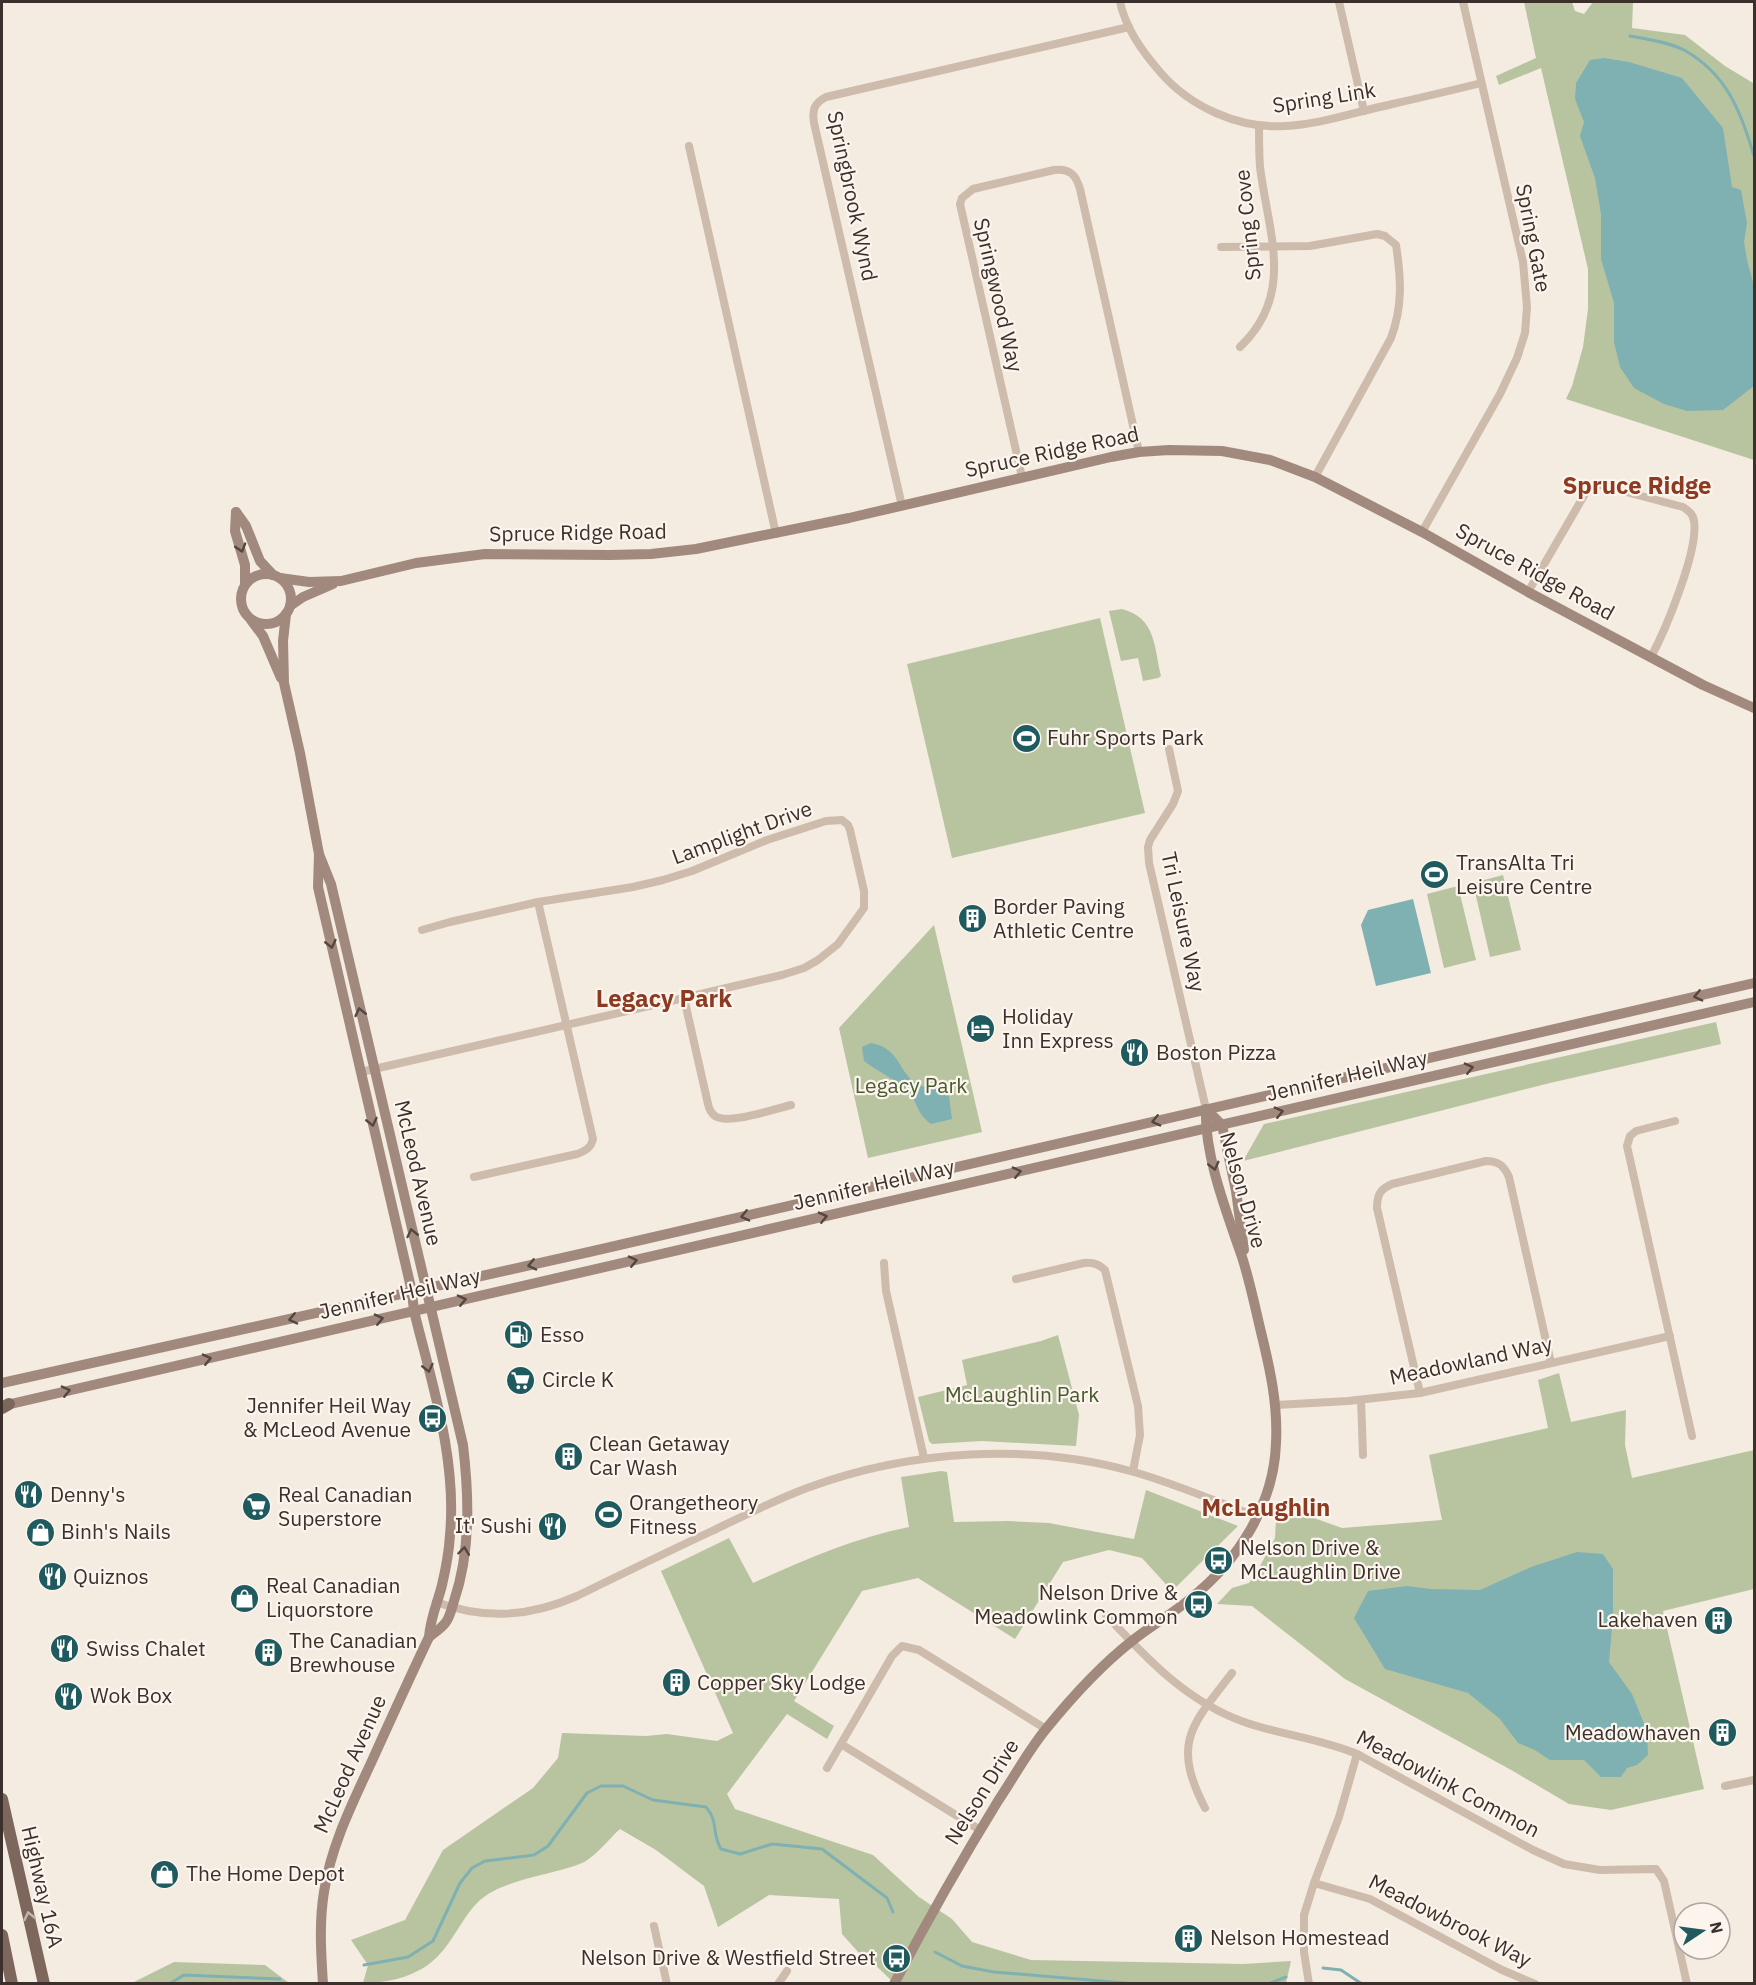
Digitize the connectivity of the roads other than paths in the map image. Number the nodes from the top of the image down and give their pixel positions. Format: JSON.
{"nodes":[{"id":1,"x":1120,"y":2,"type":"edge"},
{"id":2,"x":1339,"y":2,"type":"edge"},
{"id":3,"x":1463,"y":2,"type":"edge"},
{"id":4,"x":1129,"y":27,"type":"junction"},
{"id":5,"x":1481,"y":83,"type":"junction"},
{"id":6,"x":1364,"y":111,"type":"junction"},
{"id":7,"x":1259,"y":125,"type":"junction"},
{"id":8,"x":688,"y":146,"type":"dead end"},
{"id":9,"x":1221,"y":247,"type":"dead end"},
{"id":10,"x":1273,"y":247,"type":"junction"},
{"id":11,"x":1240,"y":347,"type":"dead end"},
{"id":12,"x":1139,"y":452,"type":"junction"},
{"id":13,"x":1022,"y":477,"type":"junction"},
{"id":14,"x":1316,"y":477,"type":"junction"},
{"id":15,"x":902,"y":506,"type":"junction"},
{"id":16,"x":1422,"y":532,"type":"junction"},
{"id":17,"x":776,"y":534,"type":"junction"},
{"id":18,"x":277,"y":576,"type":"junction"},
{"id":19,"x":341,"y":580,"type":"junction"},
{"id":20,"x":245,"y":584,"type":"junction"},
{"id":21,"x":1528,"y":592,"type":"junction"},
{"id":22,"x":288,"y":610,"type":"junction"},
{"id":23,"x":250,"y":620,"type":"junction"},
{"id":24,"x":1651,"y":657,"type":"junction"},
{"id":25,"x":284,"y":683,"type":"junction"},
{"id":26,"x":1755,"y":708,"type":"edge"},
{"id":27,"x":1169,"y":749,"type":"dead end"},
{"id":28,"x":319,"y":854,"type":"junction"},
{"id":29,"x":538,"y":902,"type":"junction"},
{"id":30,"x":422,"y":930,"type":"dead end"},
{"id":31,"x":1755,"y":983,"type":"edge"},
{"id":32,"x":684,"y":998,"type":"junction"},
{"id":33,"x":1755,"y":1002,"type":"edge"},
{"id":34,"x":568,"y":1025,"type":"junction"},
{"id":35,"x":374,"y":1069,"type":"junction"},
{"id":36,"x":361,"y":1072,"type":"junction"},
{"id":37,"x":791,"y":1105,"type":"dead end"},
{"id":38,"x":1206,"y":1109,"type":"junction"},
{"id":39,"x":1675,"y":1121,"type":"dead end"},
{"id":40,"x":1222,"y":1125,"type":"junction"},
{"id":41,"x":1205,"y":1129,"type":"junction"},
{"id":42,"x":474,"y":1177,"type":"dead end"},
{"id":43,"x":884,"y":1263,"type":"dead end"},
{"id":44,"x":1248,"y":1276,"type":"junction"},
{"id":45,"x":1016,"y":1279,"type":"dead end"},
{"id":46,"x":425,"y":1290,"type":"junction"},
{"id":47,"x":412,"y":1292,"type":"junction"},
{"id":48,"x":432,"y":1307,"type":"junction"},
{"id":49,"x":414,"y":1311,"type":"junction"},
{"id":50,"x":1670,"y":1336,"type":"junction"},
{"id":51,"x":1551,"y":1363,"type":"junction"},
{"id":52,"x":2,"y":1383,"type":"edge"},
{"id":53,"x":1420,"y":1394,"type":"junction"},
{"id":54,"x":1361,"y":1400,"type":"junction"},
{"id":55,"x":1276,"y":1405,"type":"junction"},
{"id":56,"x":4,"y":1406,"type":"edge"},
{"id":57,"x":1692,"y":1436,"type":"dead end"},
{"id":58,"x":1363,"y":1455,"type":"dead end"},
{"id":59,"x":924,"y":1458,"type":"junction"},
{"id":60,"x":1133,"y":1472,"type":"junction"},
{"id":61,"x":1258,"y":1517,"type":"junction"},
{"id":62,"x":436,"y":1602,"type":"junction"},
{"id":63,"x":452,"y":1608,"type":"junction"},
{"id":64,"x":1106,"y":1615,"type":"dead end"},
{"id":65,"x":429,"y":1637,"type":"junction"},
{"id":66,"x":1131,"y":1642,"type":"junction"},
{"id":67,"x":1232,"y":1673,"type":"dead end"},
{"id":68,"x":1207,"y":1705,"type":"junction"},
{"id":69,"x":1046,"y":1729,"type":"junction"},
{"id":70,"x":841,"y":1744,"type":"junction"},
{"id":71,"x":1357,"y":1754,"type":"junction"},
{"id":72,"x":827,"y":1768,"type":"dead end"},
{"id":73,"x":1755,"y":1780,"type":"edge"},
{"id":74,"x":1725,"y":1786,"type":"dead end"},
{"id":75,"x":2,"y":1799,"type":"edge"},
{"id":76,"x":1205,"y":1808,"type":"dead end"},
{"id":77,"x":980,"y":1830,"type":"junction"},
{"id":78,"x":1314,"y":1883,"type":"junction"},
{"id":79,"x":654,"y":1926,"type":"dead end"},
{"id":80,"x":2,"y":1935,"type":"edge"},
{"id":81,"x":787,"y":1971,"type":"dead end"},
{"id":82,"x":12,"y":1983,"type":"edge"},
{"id":83,"x":44,"y":1983,"type":"edge"},
{"id":84,"x":323,"y":1983,"type":"edge"},
{"id":85,"x":667,"y":1983,"type":"edge"},
{"id":86,"x":778,"y":1983,"type":"edge"},
{"id":87,"x":894,"y":1983,"type":"edge"},
{"id":88,"x":1309,"y":1983,"type":"edge"},
{"id":89,"x":1535,"y":1983,"type":"edge"},
{"id":90,"x":1685,"y":1983,"type":"edge"}],
"edges":[{"from":1,"to":4,"type":"street","name":"Spring Link"},
{"from":2,"to":6,"type":"street"},
{"from":3,"to":5,"type":"street","name":"Spring Gate"},
{"from":4,"to":7,"type":"street","name":"Spring Link"},
{"from":4,"to":15,"type":"street","name":"Springbrook Wynd"},
{"from":5,"to":6,"type":"street","name":"Spring Link"},
{"from":5,"to":16,"type":"street","name":"Spring Gate"},
{"from":6,"to":7,"type":"street","name":"Spring Link"},
{"from":7,"to":10,"type":"street","name":"Spring Cove"},
{"from":8,"to":17,"type":"street"},
{"from":9,"to":10,"type":"street"},
{"from":10,"to":11,"type":"street","name":"Spring Cove"},
{"from":10,"to":14,"type":"street"},
{"from":12,"to":13,"type":"street","name":"Spruce Ridge Road"},
{"from":12,"to":13,"type":"street","name":"Springwood Way"},
{"from":12,"to":14,"type":"street","name":"Spruce Ridge Road"},
{"from":13,"to":15,"type":"street","name":"Spruce Ridge Road"},
{"from":14,"to":16,"type":"street","name":"Spruce Ridge Road"},
{"from":15,"to":17,"type":"street","name":"Spruce Ridge Road"},
{"from":16,"to":21,"type":"street","name":"Spruce Ridge Road"},
{"from":17,"to":19,"type":"street","name":"Spruce Ridge Road"},
{"from":18,"to":19,"type":"street","name":"Spruce Ridge Road"},
{"from":18,"to":20,"type":"street"},
{"from":18,"to":20,"type":"street","one_way":true},
{"from":18,"to":22,"type":"street"},
{"from":19,"to":22,"type":"street","name":"Spruce Ridge Road"},
{"from":20,"to":23,"type":"street"},
{"from":21,"to":24,"type":"street","name":"Spruce Ridge Road"},
{"from":21,"to":24,"type":"street"},
{"from":22,"to":23,"type":"street"},
{"from":22,"to":25,"type":"street","name":"McLeod Avenue"},
{"from":23,"to":25,"type":"street","name":"McLeod Avenue"},
{"from":24,"to":26,"type":"street","name":"Spruce Ridge Road"},
{"from":25,"to":28,"type":"street","name":"McLeod Avenue"},
{"from":27,"to":38,"type":"street","name":"Tri Leisure Way"},
{"from":35,"to":28,"type":"street","name":"McLeod Avenue","one_way":true},
{"from":28,"to":36,"type":"street","name":"McLeod Avenue","one_way":true},
{"from":29,"to":30,"type":"street","name":"Lamplight Drive"},
{"from":29,"to":32,"type":"street","name":"Lamplight Drive"},
{"from":29,"to":34,"type":"street"},
{"from":31,"to":38,"type":"street","name":"Jennifer Heil Way","one_way":true},
{"from":32,"to":34,"type":"street","name":"Lamplight Drive"},
{"from":32,"to":37,"type":"street"},
{"from":40,"to":33,"type":"street","name":"Jennifer Heil Way","one_way":true},
{"from":34,"to":35,"type":"street","name":"Lamplight Drive"},
{"from":34,"to":42,"type":"street"},
{"from":35,"to":36,"type":"street","name":"Lamplight Drive"},
{"from":46,"to":35,"type":"street","name":"McLeod Avenue","one_way":true},
{"from":36,"to":47,"type":"street","name":"McLeod Avenue","one_way":true},
{"from":38,"to":40,"type":"street","name":"Nelson Drive"},
{"from":38,"to":41,"type":"street","name":"Nelson Drive"},
{"from":38,"to":46,"type":"street","name":"Jennifer Heil Way","one_way":true},
{"from":39,"to":50,"type":"street"},
{"from":40,"to":41,"type":"street","name":"Jennifer Heil Way"},
{"from":40,"to":44,"type":"street","name":"Nelson Drive"},
{"from":41,"to":44,"type":"street","name":"Nelson Drive","one_way":true},
{"from":48,"to":41,"type":"street","name":"Jennifer Heil Way","one_way":true},
{"from":43,"to":59,"type":"street"},
{"from":44,"to":55,"type":"street","name":"Nelson Drive"},
{"from":45,"to":60,"type":"street"},
{"from":46,"to":47,"type":"street","name":"Jennifer Heil Way"},
{"from":46,"to":48,"type":"street","name":"McLeod Avenue"},
{"from":47,"to":49,"type":"street","name":"McLeod Avenue"},
{"from":47,"to":52,"type":"street","name":"Jennifer Heil Way","one_way":true},
{"from":48,"to":49,"type":"street","name":"Jennifer Heil Way"},
{"from":63,"to":48,"type":"street","name":"McLeod Avenue","one_way":true},
{"from":56,"to":49,"type":"street","name":"Jennifer Heil Way","one_way":true},
{"from":49,"to":62,"type":"street","name":"McLeod Avenue","one_way":true},
{"from":50,"to":51,"type":"street","name":"Meadowland Way"},
{"from":50,"to":57,"type":"street"},
{"from":51,"to":53,"type":"street","name":"Meadowland Way"},
{"from":51,"to":53,"type":"street"},
{"from":53,"to":54,"type":"street","name":"Meadowland Way"},
{"from":54,"to":55,"type":"street","name":"Meadowland Way"},
{"from":54,"to":58,"type":"street"},
{"from":55,"to":61,"type":"street","name":"Nelson Drive"},
{"from":59,"to":60,"type":"street"},
{"from":59,"to":63,"type":"street"},
{"from":60,"to":61,"type":"street"},
{"from":61,"to":66,"type":"street","name":"Nelson Drive"},
{"from":62,"to":63,"type":"street"},
{"from":62,"to":65,"type":"street","name":"McLeod Avenue"},
{"from":63,"to":65,"type":"street","name":"McLeod Avenue"},
{"from":64,"to":66,"type":"street"},
{"from":65,"to":84,"type":"street","name":"McLeod Avenue"},
{"from":66,"to":68,"type":"street","name":"Meadowlink Common"},
{"from":66,"to":69,"type":"street","name":"Nelson Drive"},
{"from":67,"to":68,"type":"street"},
{"from":68,"to":71,"type":"street","name":"Meadowlink Common"},
{"from":68,"to":76,"type":"street"},
{"from":69,"to":70,"type":"street"},
{"from":69,"to":77,"type":"street","name":"Nelson Drive"},
{"from":70,"to":72,"type":"street"},
{"from":70,"to":77,"type":"street"},
{"from":71,"to":78,"type":"street"},
{"from":71,"to":90,"type":"street","name":"Meadowlink Common"},
{"from":73,"to":74,"type":"street"},
{"from":83,"to":75,"type":"main road","name":"Highway 16A","one_way":true},
{"from":77,"to":87,"type":"street","name":"Nelson Drive"},
{"from":78,"to":88,"type":"street"},
{"from":78,"to":89,"type":"street","name":"Meadowbrook Way"},
{"from":79,"to":85,"type":"street"},
{"from":80,"to":82,"type":"main road"},
{"from":81,"to":86,"type":"street"}]}
